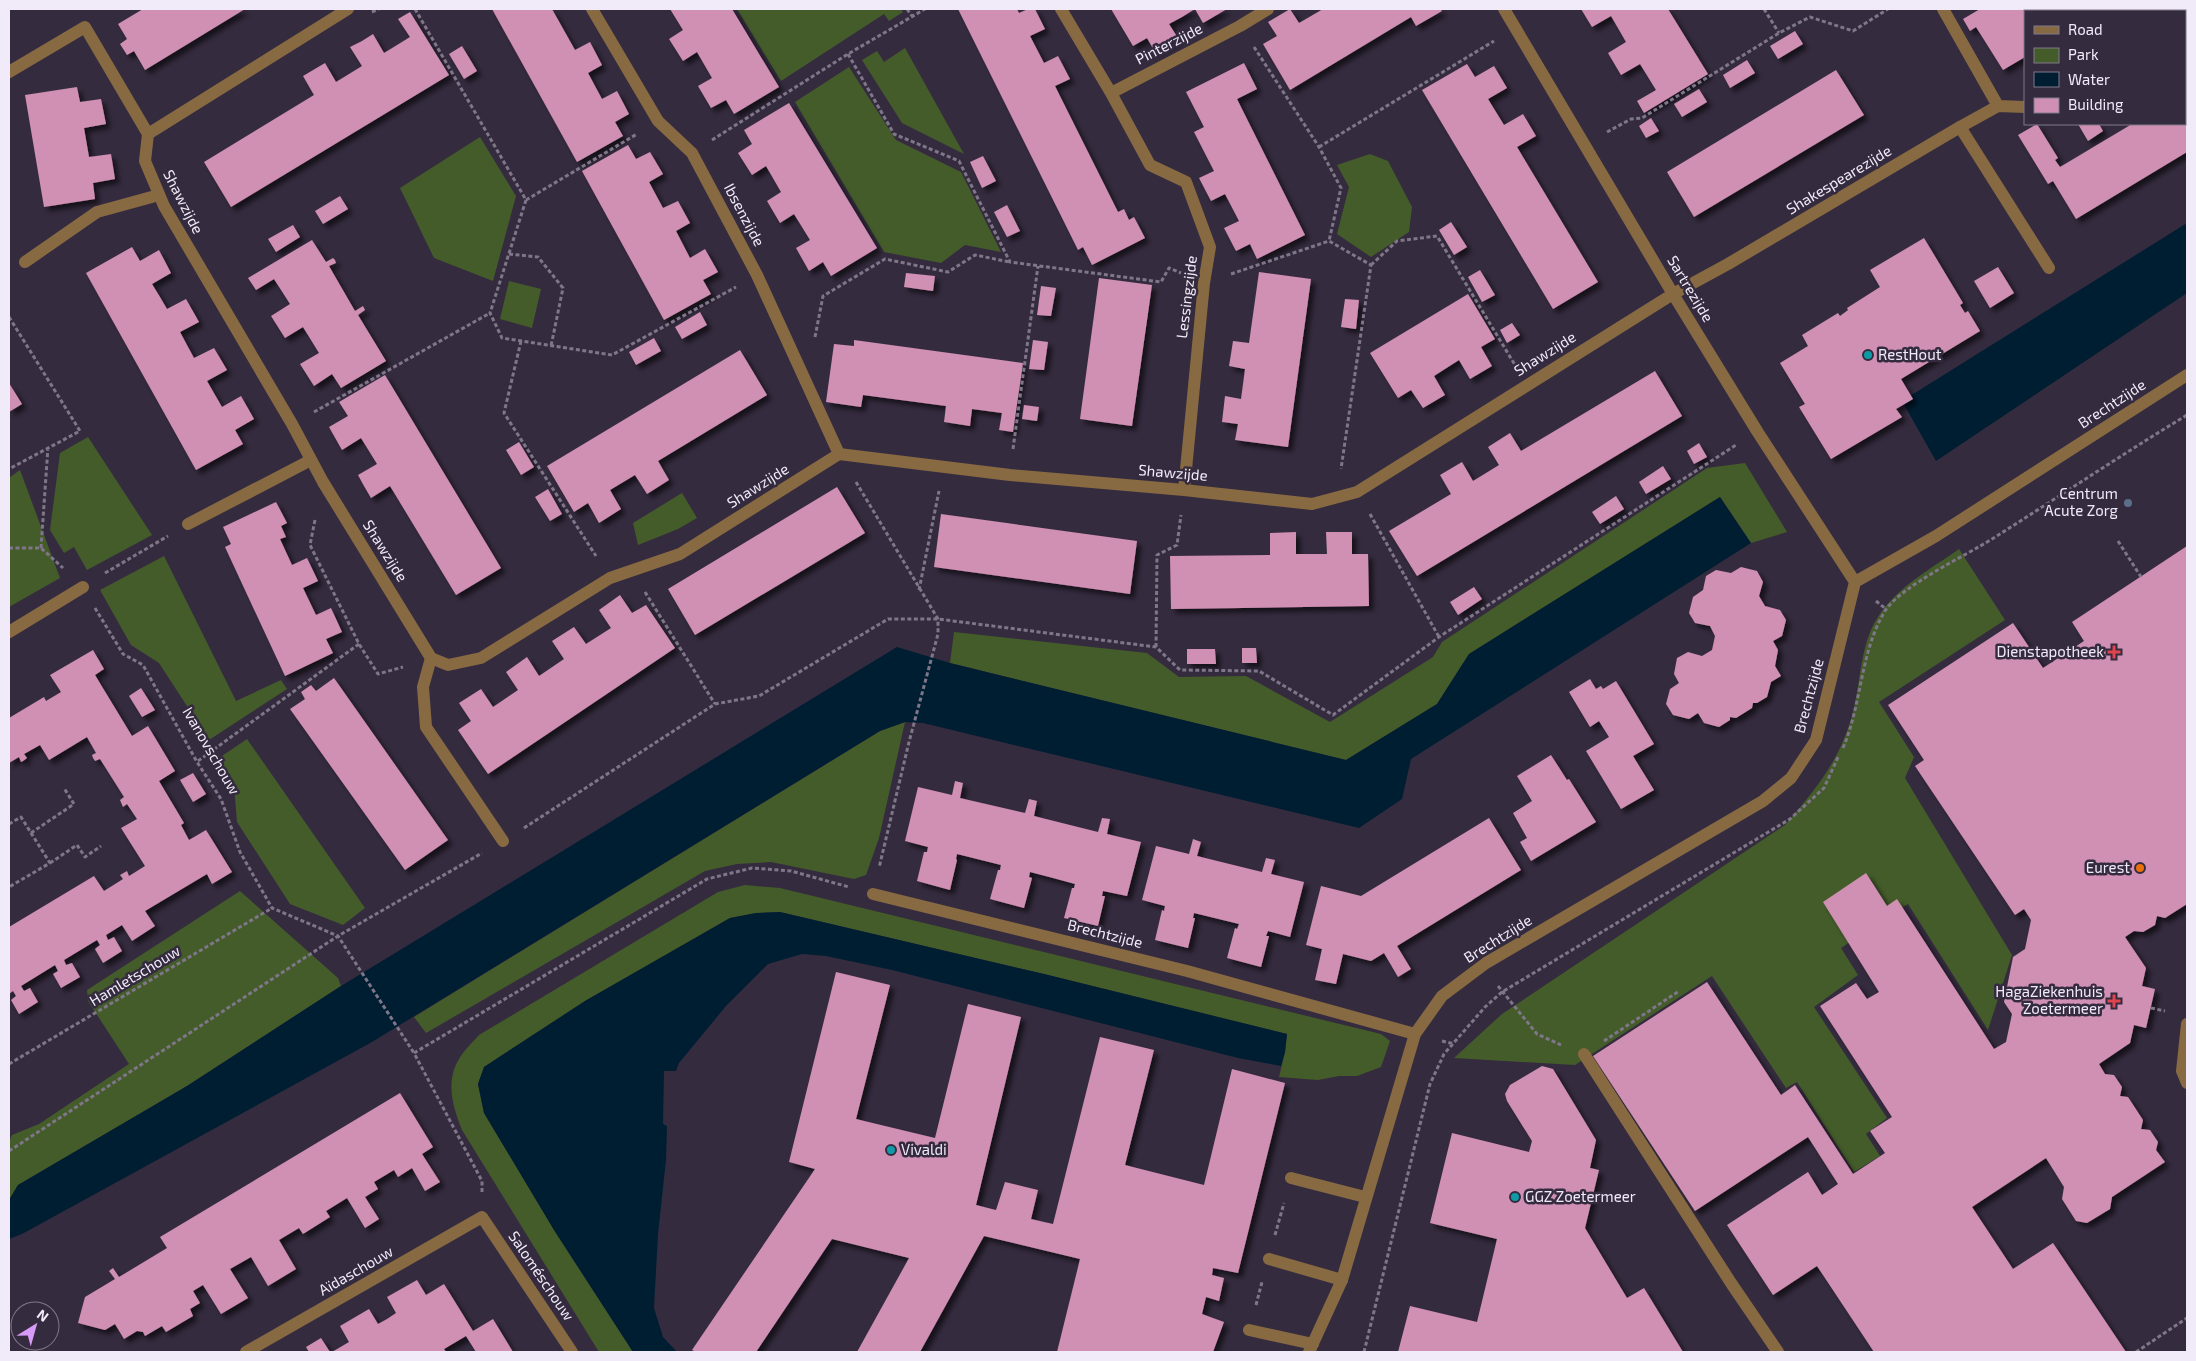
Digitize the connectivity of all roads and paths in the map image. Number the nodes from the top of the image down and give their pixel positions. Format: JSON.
{"nodes":[{"id":1,"x":348,"y":9,"type":"edge"},
{"id":2,"x":415,"y":9,"type":"edge"},
{"id":3,"x":592,"y":9,"type":"edge"},
{"id":4,"x":907,"y":9,"type":"edge"},
{"id":5,"x":925,"y":9,"type":"edge"},
{"id":6,"x":1061,"y":9,"type":"edge"},
{"id":7,"x":1268,"y":9,"type":"edge"},
{"id":8,"x":1504,"y":9,"type":"edge"},
{"id":9,"x":1764,"y":9,"type":"edge"},
{"id":10,"x":1888,"y":9,"type":"edge"},
{"id":11,"x":1943,"y":9,"type":"edge"},
{"id":12,"x":912,"y":16,"type":"junction"},
{"id":13,"x":1240,"y":26,"type":"junction"},
{"id":14,"x":1515,"y":28,"type":"junction"},
{"id":15,"x":1779,"y":33,"type":"junction"},
{"id":16,"x":848,"y":54,"type":"junction"},
{"id":17,"x":9,"y":72,"type":"edge"},
{"id":18,"x":1111,"y":93,"type":"junction"},
{"id":19,"x":1998,"y":106,"type":"junction"},
{"id":20,"x":2024,"y":107,"type":"edge"},
{"id":21,"x":658,"y":121,"type":"junction"},
{"id":22,"x":1960,"y":127,"type":"junction"},
{"id":23,"x":148,"y":134,"type":"junction"},
{"id":24,"x":1586,"y":145,"type":"junction"},
{"id":25,"x":1319,"y":147,"type":"junction"},
{"id":26,"x":692,"y":153,"type":"junction"},
{"id":27,"x":159,"y":195,"type":"junction"},
{"id":28,"x":526,"y":200,"type":"junction"},
{"id":29,"x":1329,"y":241,"type":"junction"},
{"id":30,"x":509,"y":254,"type":"junction"},
{"id":31,"x":25,"y":262,"type":"dead end"},
{"id":32,"x":1010,"y":262,"type":"junction"},
{"id":33,"x":1371,"y":265,"type":"junction"},
{"id":34,"x":1038,"y":266,"type":"junction"},
{"id":35,"x":2049,"y":268,"type":"dead end"},
{"id":36,"x":757,"y":275,"type":"junction"},
{"id":37,"x":1204,"y":283,"type":"junction"},
{"id":38,"x":1673,"y":294,"type":"junction"},
{"id":39,"x":490,"y":313,"type":"junction"},
{"id":40,"x":9,"y":317,"type":"edge"},
{"id":41,"x":521,"y":341,"type":"junction"},
{"id":42,"x":551,"y":346,"type":"junction"},
{"id":43,"x":2187,"y":375,"type":"edge"},
{"id":44,"x":806,"y":382,"type":"junction"},
{"id":45,"x":1527,"y":384,"type":"junction"},
{"id":46,"x":292,"y":424,"type":"junction"},
{"id":47,"x":1757,"y":430,"type":"junction"},
{"id":48,"x":48,"y":448,"type":"junction"},
{"id":49,"x":839,"y":454,"type":"junction"},
{"id":50,"x":311,"y":460,"type":"junction"},
{"id":51,"x":944,"y":466,"type":"junction"},
{"id":52,"x":9,"y":470,"type":"edge"},
{"id":53,"x":1010,"y":475,"type":"junction"},
{"id":54,"x":324,"y":482,"type":"junction"},
{"id":55,"x":1184,"y":490,"type":"junction"},
{"id":56,"x":1357,"y":492,"type":"junction"},
{"id":57,"x":1336,"y":497,"type":"junction"},
{"id":58,"x":188,"y":524,"type":"joint"},
{"id":59,"x":2118,"y":541,"type":"dead end"},
{"id":60,"x":9,"y":548,"type":"edge"},
{"id":61,"x":41,"y":548,"type":"junction"},
{"id":62,"x":632,"y":570,"type":"junction"},
{"id":63,"x":2140,"y":577,"type":"dead end"},
{"id":64,"x":610,"y":578,"type":"junction"},
{"id":65,"x":1855,"y":582,"type":"junction"},
{"id":66,"x":82,"y":586,"type":"junction"},
{"id":67,"x":919,"y":590,"type":"junction"},
{"id":68,"x":938,"y":619,"type":"junction"},
{"id":69,"x":9,"y":632,"type":"edge"},
{"id":70,"x":1440,"y":637,"type":"junction"},
{"id":71,"x":359,"y":644,"type":"junction"},
{"id":72,"x":1156,"y":647,"type":"junction"},
{"id":73,"x":431,"y":658,"type":"junction"},
{"id":74,"x":715,"y":704,"type":"junction"},
{"id":75,"x":197,"y":762,"type":"junction"},
{"id":76,"x":64,"y":788,"type":"dead end"},
{"id":77,"x":9,"y":824,"type":"edge"},
{"id":78,"x":31,"y":833,"type":"junction"},
{"id":79,"x":503,"y":841,"type":"junction"},
{"id":80,"x":101,"y":846,"type":"dead end"},
{"id":81,"x":50,"y":863,"type":"junction"},
{"id":82,"x":9,"y":887,"type":"edge"},
{"id":83,"x":873,"y":894,"type":"junction"},
{"id":84,"x":272,"y":908,"type":"junction"},
{"id":85,"x":338,"y":936,"type":"junction"},
{"id":86,"x":1486,"y":963,"type":"junction"},
{"id":87,"x":1679,"y":991,"type":"dead end"},
{"id":88,"x":2187,"y":1024,"type":"edge"},
{"id":89,"x":1415,"y":1034,"type":"junction"},
{"id":90,"x":414,"y":1053,"type":"junction"},
{"id":91,"x":1584,"y":1054,"type":"junction"},
{"id":92,"x":9,"y":1064,"type":"edge"},
{"id":93,"x":2187,"y":1083,"type":"edge"},
{"id":94,"x":9,"y":1151,"type":"edge"},
{"id":95,"x":1291,"y":1178,"type":"dead end"},
{"id":96,"x":1365,"y":1197,"type":"junction"},
{"id":97,"x":482,"y":1217,"type":"junction"},
{"id":98,"x":1269,"y":1260,"type":"dead end"},
{"id":99,"x":1342,"y":1280,"type":"junction"},
{"id":100,"x":2187,"y":1318,"type":"edge"},
{"id":101,"x":1250,"y":1330,"type":"dead end"},
{"id":102,"x":1311,"y":1348,"type":"edge"},
{"id":103,"x":246,"y":1352,"type":"edge"},
{"id":104,"x":572,"y":1352,"type":"edge"},
{"id":105,"x":1778,"y":1352,"type":"edge"},
{"id":106,"x":2136,"y":1352,"type":"edge"}],
"edges":[{"from":1,"to":23,"type":"street"},
{"from":2,"to":28,"type":"path"},
{"from":3,"to":21,"type":"street","name":"Ibsenzijde"},
{"from":4,"to":12,"type":"path"},
{"from":5,"to":12,"type":"path"},
{"from":6,"to":18,"type":"street","name":"Lessingzijde"},
{"from":7,"to":13,"type":"street","name":"Pinterzijde"},
{"from":8,"to":14,"type":"street","name":"Sartrezijde"},
{"from":9,"to":15,"type":"path"},
{"from":10,"to":15,"type":"path"},
{"from":11,"to":19,"type":"street"},
{"from":12,"to":16,"type":"path"},
{"from":13,"to":18,"type":"street","name":"Pinterzijde"},
{"from":13,"to":25,"type":"path"},
{"from":14,"to":24,"type":"street","name":"Sartrezijde"},
{"from":14,"to":25,"type":"path"},
{"from":15,"to":24,"type":"path"},
{"from":16,"to":26,"type":"path"},
{"from":16,"to":32,"type":"path"},
{"from":17,"to":23,"type":"street"},
{"from":18,"to":37,"type":"street","name":"Lessingzijde"},
{"from":19,"to":20,"type":"street"},
{"from":19,"to":22,"type":"street","name":"Shakespearezijde"},
{"from":21,"to":26,"type":"street","name":"Ibsenzijde"},
{"from":21,"to":28,"type":"path"},
{"from":22,"to":35,"type":"street"},
{"from":22,"to":38,"type":"street","name":"Shakespearezijde"},
{"from":23,"to":27,"type":"street","name":"Shawzijde"},
{"from":24,"to":38,"type":"street","name":"Sartrezijde"},
{"from":25,"to":29,"type":"path"},
{"from":26,"to":36,"type":"street","name":"Ibsenzijde"},
{"from":27,"to":31,"type":"street"},
{"from":27,"to":46,"type":"street","name":"Shawzijde"},
{"from":28,"to":30,"type":"path"},
{"from":29,"to":33,"type":"path"},
{"from":29,"to":37,"type":"path"},
{"from":30,"to":39,"type":"path"},
{"from":30,"to":42,"type":"path"},
{"from":32,"to":34,"type":"path"},
{"from":32,"to":44,"type":"path"},
{"from":33,"to":45,"type":"path"},
{"from":33,"to":57,"type":"path"},
{"from":34,"to":37,"type":"path"},
{"from":34,"to":53,"type":"path"},
{"from":36,"to":42,"type":"path"},
{"from":36,"to":44,"type":"street","name":"Ibsenzijde"},
{"from":37,"to":55,"type":"street","name":"Lessingzijde"},
{"from":38,"to":45,"type":"street","name":"Shawzijde"},
{"from":38,"to":47,"type":"street","name":"Sartrezijde"},
{"from":39,"to":41,"type":"path"},
{"from":39,"to":46,"type":"path"},
{"from":40,"to":48,"type":"path"},
{"from":41,"to":42,"type":"path"},
{"from":41,"to":64,"type":"path"},
{"from":43,"to":65,"type":"street","name":"Brechtzijde"},
{"from":44,"to":49,"type":"street","name":"Ibsenzijde"},
{"from":45,"to":56,"type":"street","name":"Shawzijde"},
{"from":46,"to":50,"type":"street","name":"Shawzijde"},
{"from":47,"to":65,"type":"street","name":"Sartrezijde"},
{"from":47,"to":70,"type":"path"},
{"from":48,"to":52,"type":"path"},
{"from":48,"to":61,"type":"path"},
{"from":49,"to":51,"type":"street","name":"Shawzijde"},
{"from":49,"to":62,"type":"street","name":"Shawzijde"},
{"from":49,"to":67,"type":"path"},
{"from":50,"to":54,"type":"street","name":"Shawzijde"},
{"from":50,"to":58,"type":"street"},
{"from":51,"to":53,"type":"street","name":"Shawzijde"},
{"from":51,"to":67,"type":"path"},
{"from":53,"to":55,"type":"street","name":"Shawzijde"},
{"from":54,"to":71,"type":"path"},
{"from":54,"to":73,"type":"street","name":"Shawzijde"},
{"from":55,"to":57,"type":"street","name":"Shawzijde"},
{"from":55,"to":72,"type":"path"},
{"from":56,"to":57,"type":"street","name":"Shawzijde"},
{"from":56,"to":70,"type":"path"},
{"from":58,"to":66,"type":"path"},
{"from":59,"to":63,"type":"path"},
{"from":60,"to":61,"type":"path"},
{"from":61,"to":66,"type":"path","name":"Ivanovschouw"},
{"from":62,"to":64,"type":"street","name":"Shawzijde"},
{"from":62,"to":74,"type":"path"},
{"from":64,"to":73,"type":"street","name":"Shawzijde"},
{"from":65,"to":86,"type":"street","name":"Brechtzijde"},
{"from":66,"to":69,"type":"street"},
{"from":66,"to":75,"type":"path","name":"Ivanovschouw"},
{"from":67,"to":68,"type":"path"},
{"from":68,"to":72,"type":"path"},
{"from":68,"to":74,"type":"path"},
{"from":68,"to":83,"type":"path"},
{"from":70,"to":72,"type":"path"},
{"from":71,"to":73,"type":"path"},
{"from":71,"to":75,"type":"path"},
{"from":73,"to":79,"type":"street"},
{"from":74,"to":79,"type":"path"},
{"from":75,"to":84,"type":"path","name":"Ivanovschouw"},
{"from":76,"to":78,"type":"path"},
{"from":77,"to":78,"type":"path"},
{"from":78,"to":81,"type":"path"},
{"from":79,"to":85,"type":"path"},
{"from":80,"to":81,"type":"path"},
{"from":81,"to":82,"type":"path"},
{"from":83,"to":89,"type":"street","name":"Brechtzijde"},
{"from":83,"to":90,"type":"path"},
{"from":84,"to":85,"type":"path"},
{"from":84,"to":92,"type":"path","name":"Hamletschouw"},
{"from":85,"to":90,"type":"path"},
{"from":85,"to":94,"type":"path"},
{"from":86,"to":89,"type":"street","name":"Brechtzijde"},
{"from":86,"to":91,"type":"path"},
{"from":87,"to":91,"type":"path"},
{"from":88,"to":93,"type":"street"},
{"from":89,"to":96,"type":"street","name":"Brechtzijde"},
{"from":90,"to":97,"type":"path"},
{"from":91,"to":105,"type":"street"},
{"from":95,"to":96,"type":"street"},
{"from":96,"to":99,"type":"street","name":"Brechtzijde"},
{"from":97,"to":103,"type":"street","name":"Aïdaschouw"},
{"from":97,"to":104,"type":"street","name":"Saloméschouw"},
{"from":98,"to":99,"type":"street"},
{"from":99,"to":102,"type":"street","name":"Brechtzijde"},
{"from":100,"to":106,"type":"path"},
{"from":101,"to":102,"type":"street"}]}
